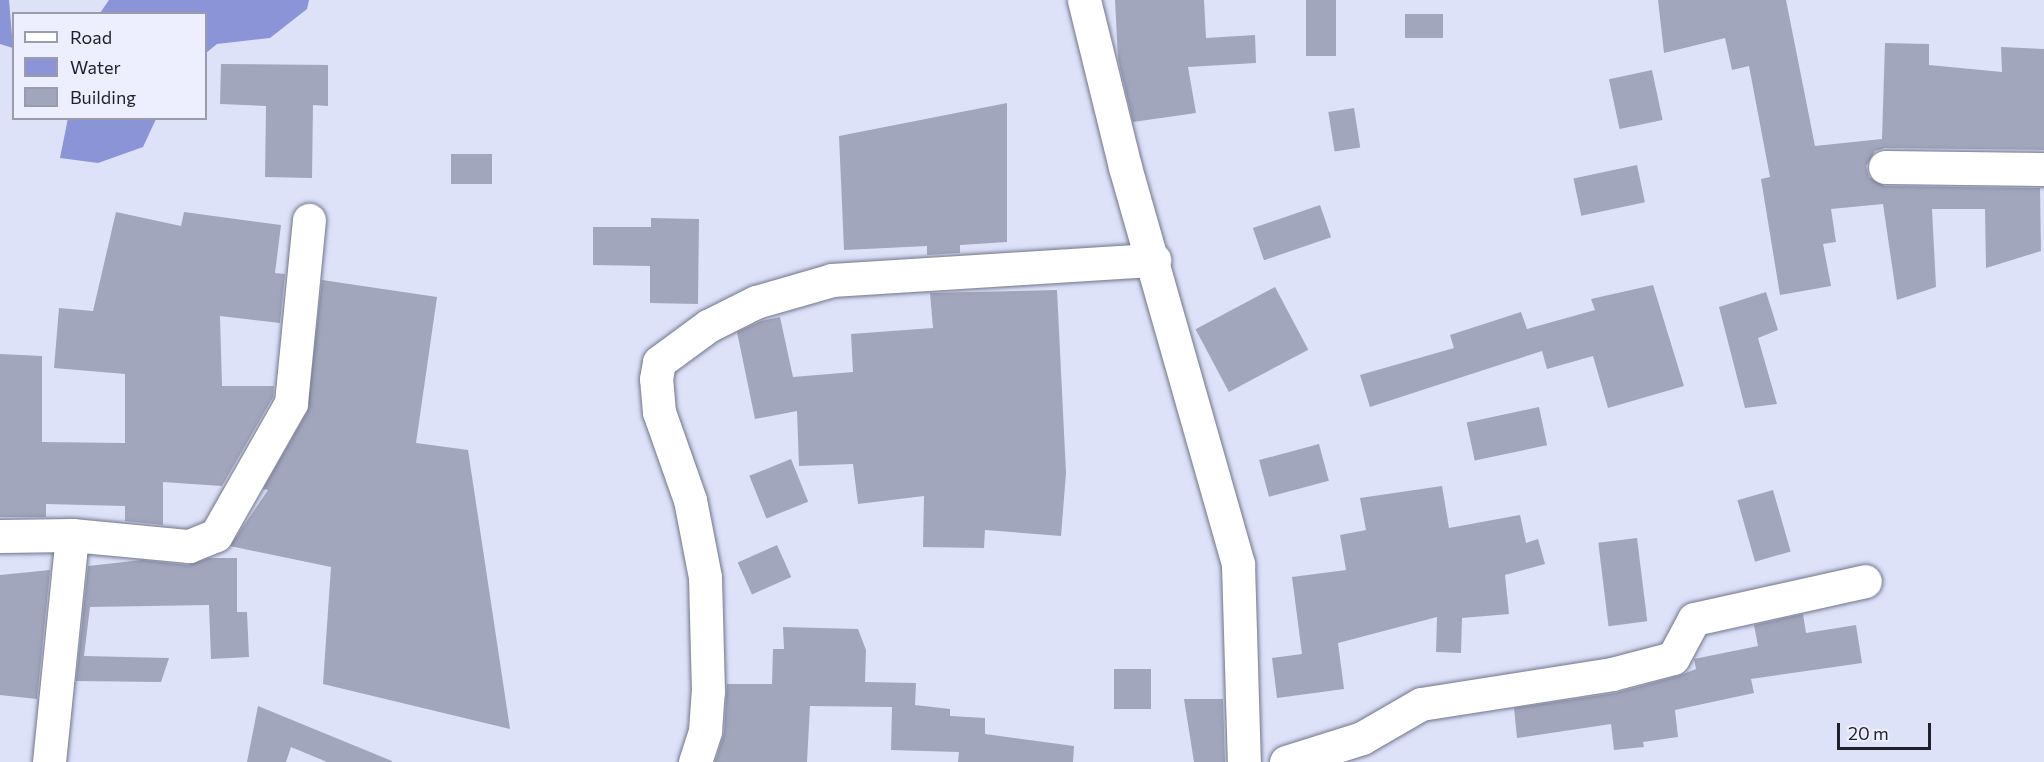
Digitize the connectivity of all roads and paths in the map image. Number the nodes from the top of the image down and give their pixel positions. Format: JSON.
{"nodes":[{"id":1,"x":1084,"y":0,"type":"edge"},
{"id":2,"x":1885,"y":167,"type":"dead end"},
{"id":3,"x":2044,"y":169,"type":"edge"},
{"id":4,"x":309,"y":220,"type":"dead end"},
{"id":5,"x":1154,"y":260,"type":"junction"},
{"id":6,"x":72,"y":535,"type":"junction"},
{"id":7,"x":0,"y":536,"type":"edge"},
{"id":8,"x":1864,"y":581,"type":"dead end"},
{"id":9,"x":49,"y":762,"type":"edge"},
{"id":10,"x":695,"y":762,"type":"edge"},
{"id":11,"x":1244,"y":762,"type":"edge"},
{"id":12,"x":1286,"y":762,"type":"edge"}],
"edges":[{"from":1,"to":5,"type":"street"},
{"from":2,"to":3,"type":"street"},
{"from":4,"to":6,"type":"street"},
{"from":5,"to":10,"type":"street"},
{"from":5,"to":11,"type":"street"},
{"from":6,"to":7,"type":"street"},
{"from":6,"to":9,"type":"street"},
{"from":8,"to":12,"type":"street"}]}
